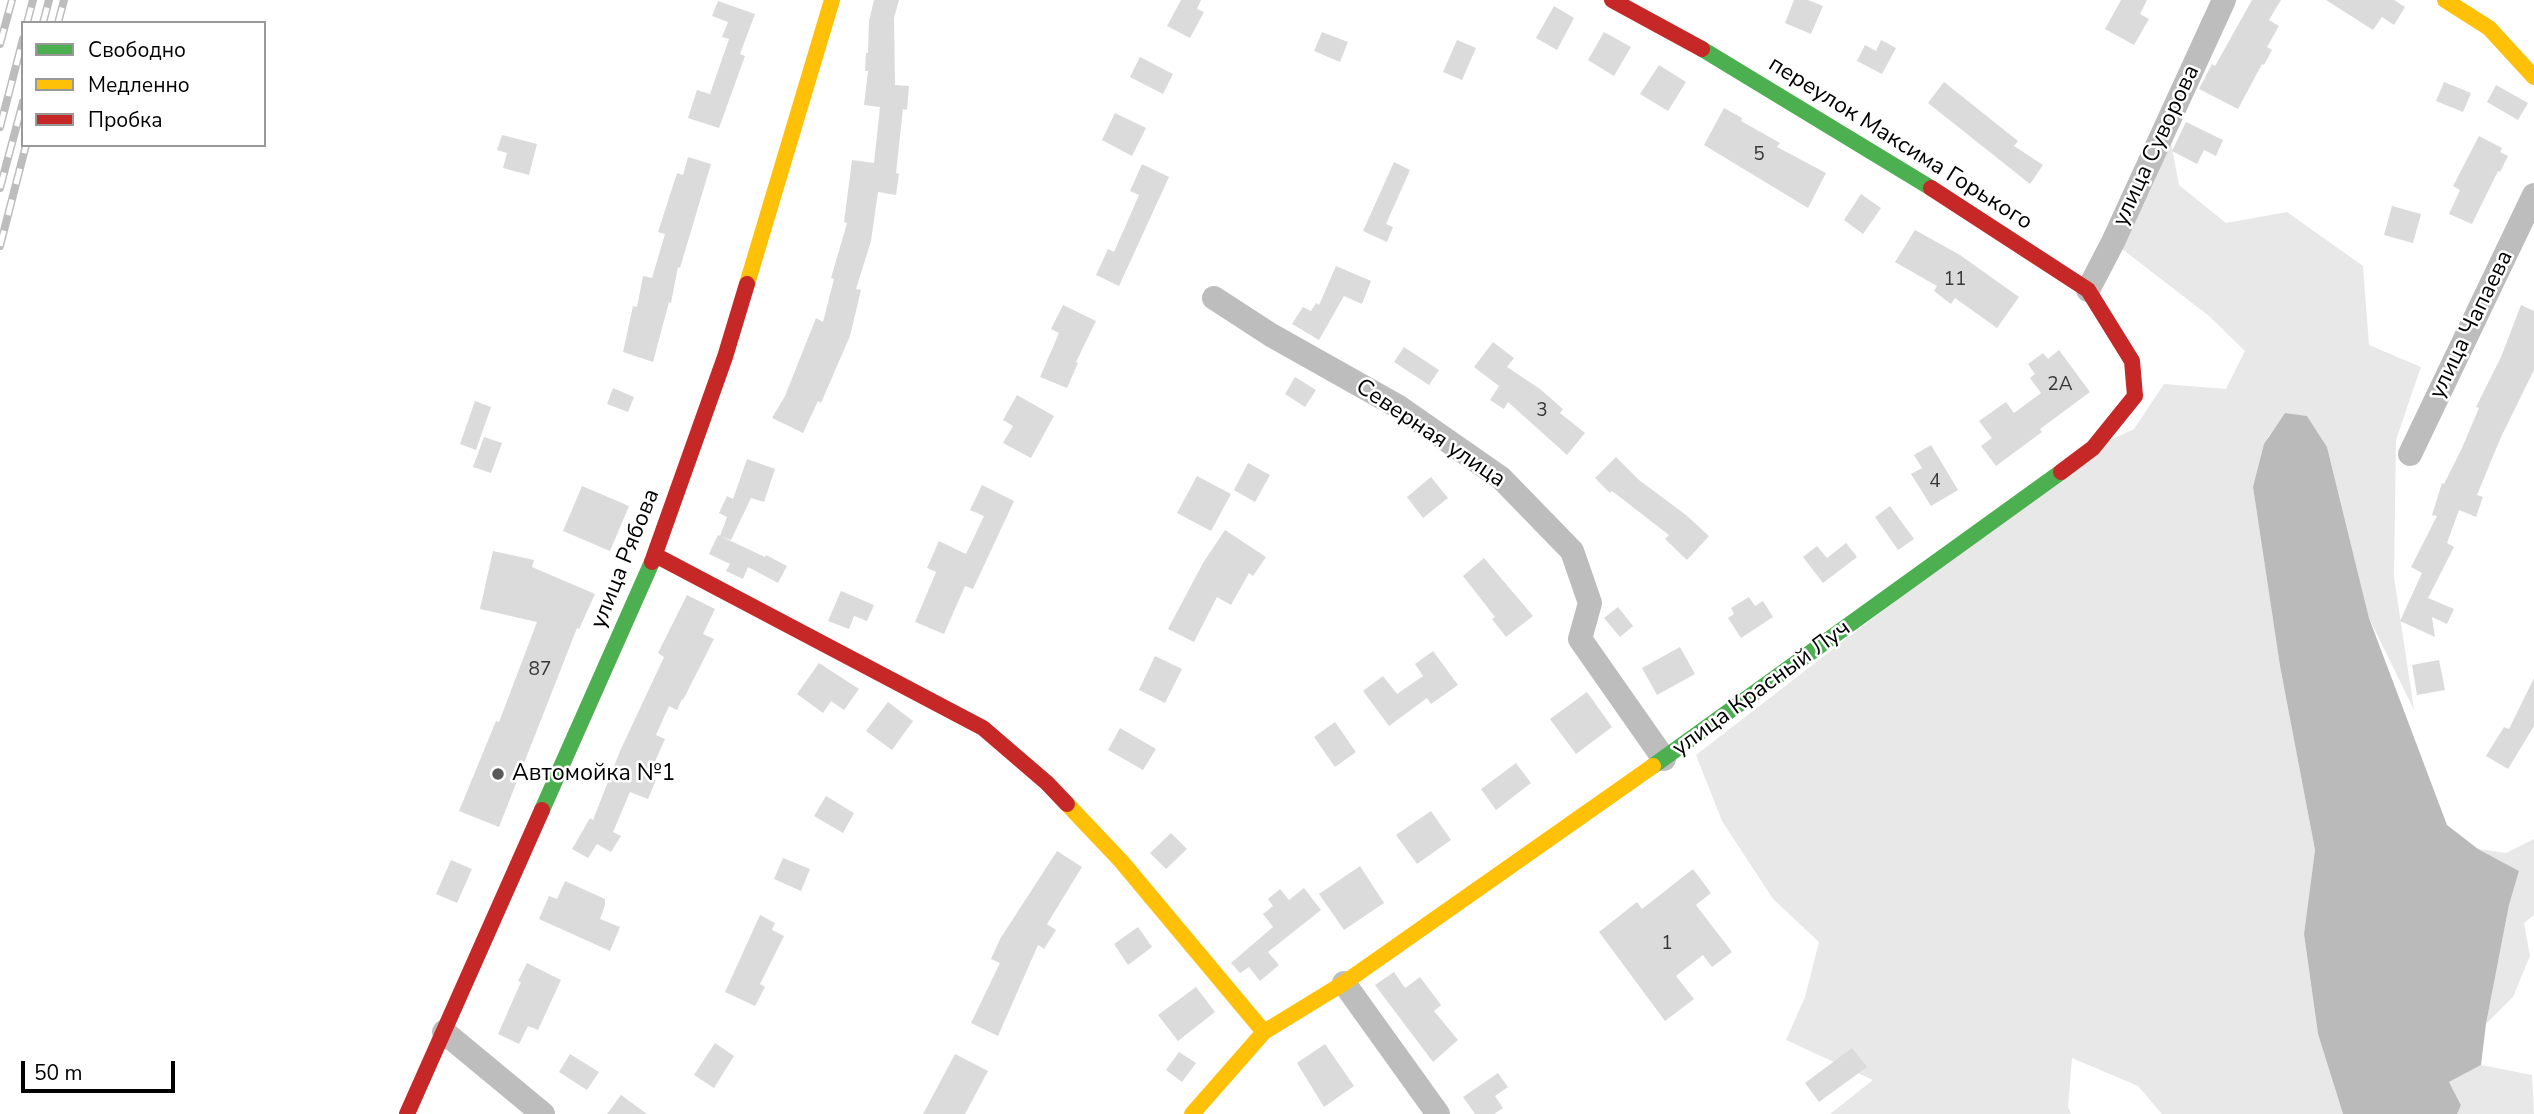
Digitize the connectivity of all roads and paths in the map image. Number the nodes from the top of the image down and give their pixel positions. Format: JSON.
{"nodes":[{"id":1,"x":832,"y":0,"type":"edge"},
{"id":2,"x":1612,"y":0,"type":"edge"},
{"id":3,"x":2224,"y":0,"type":"edge"},
{"id":4,"x":2445,"y":0,"type":"edge"},
{"id":5,"x":2534,"y":77,"type":"edge"},
{"id":6,"x":2534,"y":195,"type":"edge"},
{"id":7,"x":2088,"y":290,"type":"junction"},
{"id":8,"x":1214,"y":298,"type":"dead end"},
{"id":9,"x":2132,"y":361,"type":"joint"},
{"id":10,"x":2410,"y":454,"type":"dead end"},
{"id":11,"x":655,"y":555,"type":"junction"},
{"id":12,"x":1664,"y":759,"type":"junction"},
{"id":13,"x":1344,"y":983,"type":"junction"},
{"id":14,"x":444,"y":1032,"type":"junction"},
{"id":15,"x":1264,"y":1032,"type":"junction"},
{"id":16,"x":407,"y":1114,"type":"edge"},
{"id":17,"x":543,"y":1114,"type":"edge"},
{"id":18,"x":1192,"y":1114,"type":"edge"},
{"id":19,"x":1438,"y":1114,"type":"edge"}],
"edges":[{"from":1,"to":11,"type":"street","name":"улица Рябова"},
{"from":2,"to":7,"type":"street","name":"переулок Максима Горького"},
{"from":3,"to":7,"type":"street","name":"улица Суворова"},
{"from":4,"to":5,"type":"street"},
{"from":6,"to":10,"type":"street","name":"улица Чапаева"},
{"from":7,"to":9,"type":"street","name":"переулок Максима Горького"},
{"from":8,"to":12,"type":"street","name":"Северная улица"},
{"from":9,"to":12,"type":"street","name":"улица Красный Луч"},
{"from":11,"to":14,"type":"street","name":"улица Рябова"},
{"from":11,"to":15,"type":"street"},
{"from":12,"to":13,"type":"street","name":"улица Красный Луч"},
{"from":13,"to":15,"type":"street","name":"улица Красный Луч"},
{"from":13,"to":19,"type":"street"},
{"from":14,"to":16,"type":"street","name":"улица Рябова"},
{"from":14,"to":17,"type":"street"},
{"from":15,"to":18,"type":"street","name":"улица Красный Луч"}]}
